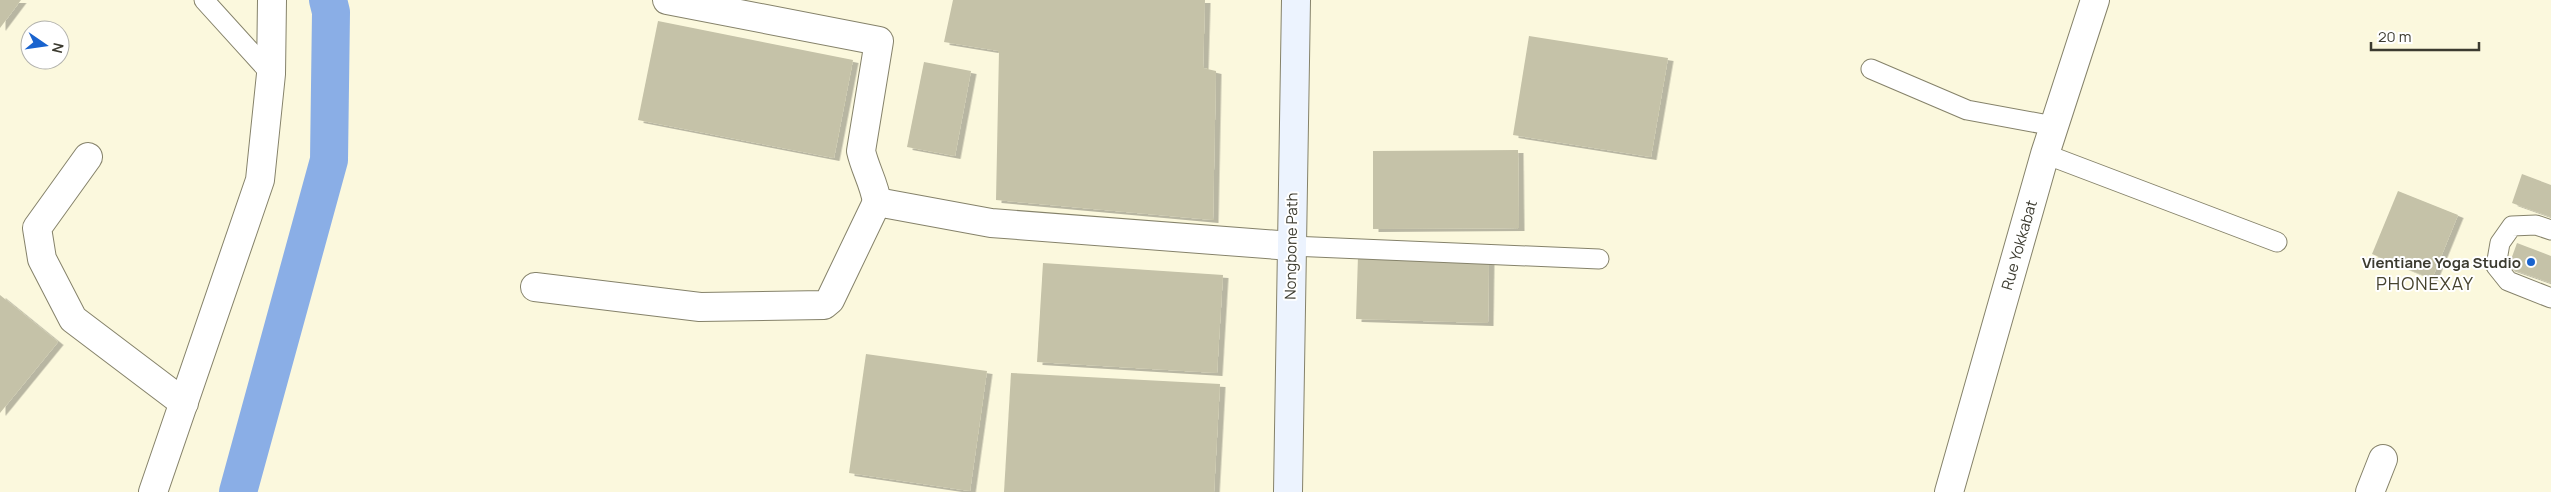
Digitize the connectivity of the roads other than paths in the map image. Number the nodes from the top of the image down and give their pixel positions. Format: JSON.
{"nodes":[{"id":1,"x":204,"y":0,"type":"edge"},
{"id":2,"x":272,"y":0,"type":"edge"},
{"id":3,"x":667,"y":0,"type":"edge"},
{"id":4,"x":1296,"y":0,"type":"edge"},
{"id":5,"x":2095,"y":0,"type":"edge"},
{"id":6,"x":1871,"y":69,"type":"dead end"},
{"id":7,"x":271,"y":74,"type":"junction"},
{"id":8,"x":2054,"y":126,"type":"junction"},
{"id":9,"x":2045,"y":154,"type":"junction"},
{"id":10,"x":88,"y":156,"type":"dead end"},
{"id":11,"x":877,"y":202,"type":"junction"},
{"id":12,"x":2551,"y":230,"type":"edge"},
{"id":13,"x":2276,"y":242,"type":"dead end"},
{"id":14,"x":1291,"y":246,"type":"junction"},
{"id":15,"x":1599,"y":259,"type":"dead end"},
{"id":16,"x":534,"y":287,"type":"dead end"},
{"id":17,"x":2551,"y":298,"type":"edge"},
{"id":18,"x":184,"y":403,"type":"junction"},
{"id":19,"x":2384,"y":459,"type":"dead end"},
{"id":20,"x":153,"y":492,"type":"edge"},
{"id":21,"x":1288,"y":492,"type":"edge"},
{"id":22,"x":1949,"y":492,"type":"edge"},
{"id":23,"x":2370,"y":492,"type":"edge"}],
"edges":[{"from":1,"to":7,"type":"lane"},
{"from":2,"to":7,"type":"street"},
{"from":3,"to":11,"type":"street"},
{"from":4,"to":14,"type":"street","name":"Nongbone Path"},
{"from":5,"to":8,"type":"street","name":"Rue Yokkabat"},
{"from":6,"to":8,"type":"lane"},
{"from":7,"to":18,"type":"street"},
{"from":8,"to":9,"type":"street","name":"Rue Yokkabat"},
{"from":9,"to":13,"type":"lane"},
{"from":9,"to":22,"type":"street","name":"Rue Yokkabat"},
{"from":10,"to":18,"type":"street"},
{"from":11,"to":14,"type":"street"},
{"from":11,"to":16,"type":"street"},
{"from":12,"to":17,"type":"lane"},
{"from":14,"to":15,"type":"lane"},
{"from":14,"to":21,"type":"street","name":"Nongbone Path"},
{"from":18,"to":20,"type":"street"},
{"from":19,"to":23,"type":"street"}]}
